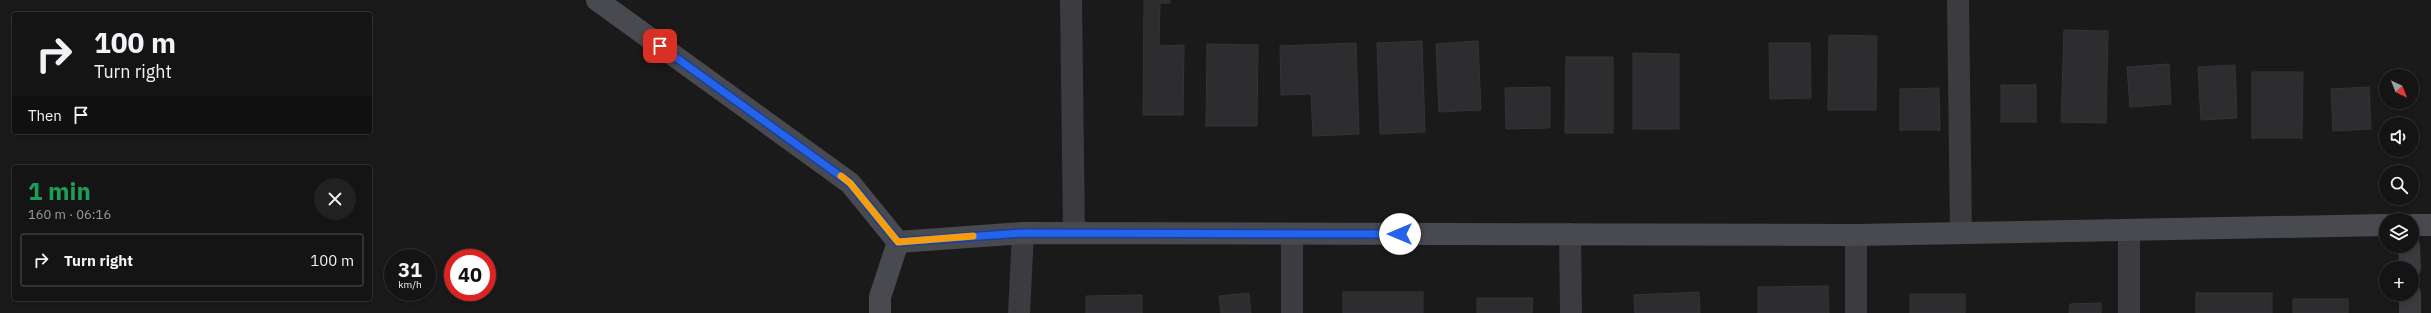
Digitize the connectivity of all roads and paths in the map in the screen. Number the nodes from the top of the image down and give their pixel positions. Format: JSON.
{"nodes":[{"id":1,"x":597,"y":0,"type":"edge"},
{"id":2,"x":1071,"y":0,"type":"edge"},
{"id":3,"x":1958,"y":0,"type":"edge"},
{"id":4,"x":2379,"y":225,"type":"edge"},
{"id":5,"x":2419,"y":225,"type":"edge"},
{"id":6,"x":2431,"y":225,"type":"edge"},
{"id":7,"x":1961,"y":232,"type":"junction"},
{"id":8,"x":2129,"y":232,"type":"junction"},
{"id":9,"x":1023,"y":233,"type":"junction"},
{"id":10,"x":1074,"y":234,"type":"junction"},
{"id":11,"x":1292,"y":234,"type":"junction"},
{"id":12,"x":1570,"y":234,"type":"junction"},
{"id":13,"x":1856,"y":235,"type":"junction"},
{"id":14,"x":898,"y":242,"type":"junction"},
{"id":15,"x":2410,"y":301,"type":"edge"},
{"id":16,"x":880,"y":313,"type":"edge"},
{"id":17,"x":1019,"y":313,"type":"edge"},
{"id":18,"x":1292,"y":313,"type":"edge"},
{"id":19,"x":1571,"y":313,"type":"edge"},
{"id":20,"x":1856,"y":313,"type":"edge"},
{"id":21,"x":2129,"y":313,"type":"edge"},
{"id":22,"x":2410,"y":313,"type":"edge"}],
"edges":[{"from":1,"to":14,"type":"street"},
{"from":2,"to":10,"type":"street"},
{"from":3,"to":7,"type":"street"},
{"from":4,"to":8,"type":"street"},
{"from":5,"to":6,"type":"street"},
{"from":7,"to":8,"type":"street"},
{"from":7,"to":13,"type":"street"},
{"from":8,"to":21,"type":"street"},
{"from":9,"to":10,"type":"street"},
{"from":9,"to":14,"type":"street"},
{"from":9,"to":17,"type":"street"},
{"from":10,"to":11,"type":"street"},
{"from":11,"to":12,"type":"street"},
{"from":11,"to":18,"type":"street"},
{"from":12,"to":13,"type":"street"},
{"from":12,"to":19,"type":"street"},
{"from":13,"to":20,"type":"street"},
{"from":14,"to":16,"type":"street"},
{"from":15,"to":22,"type":"street"}]}
